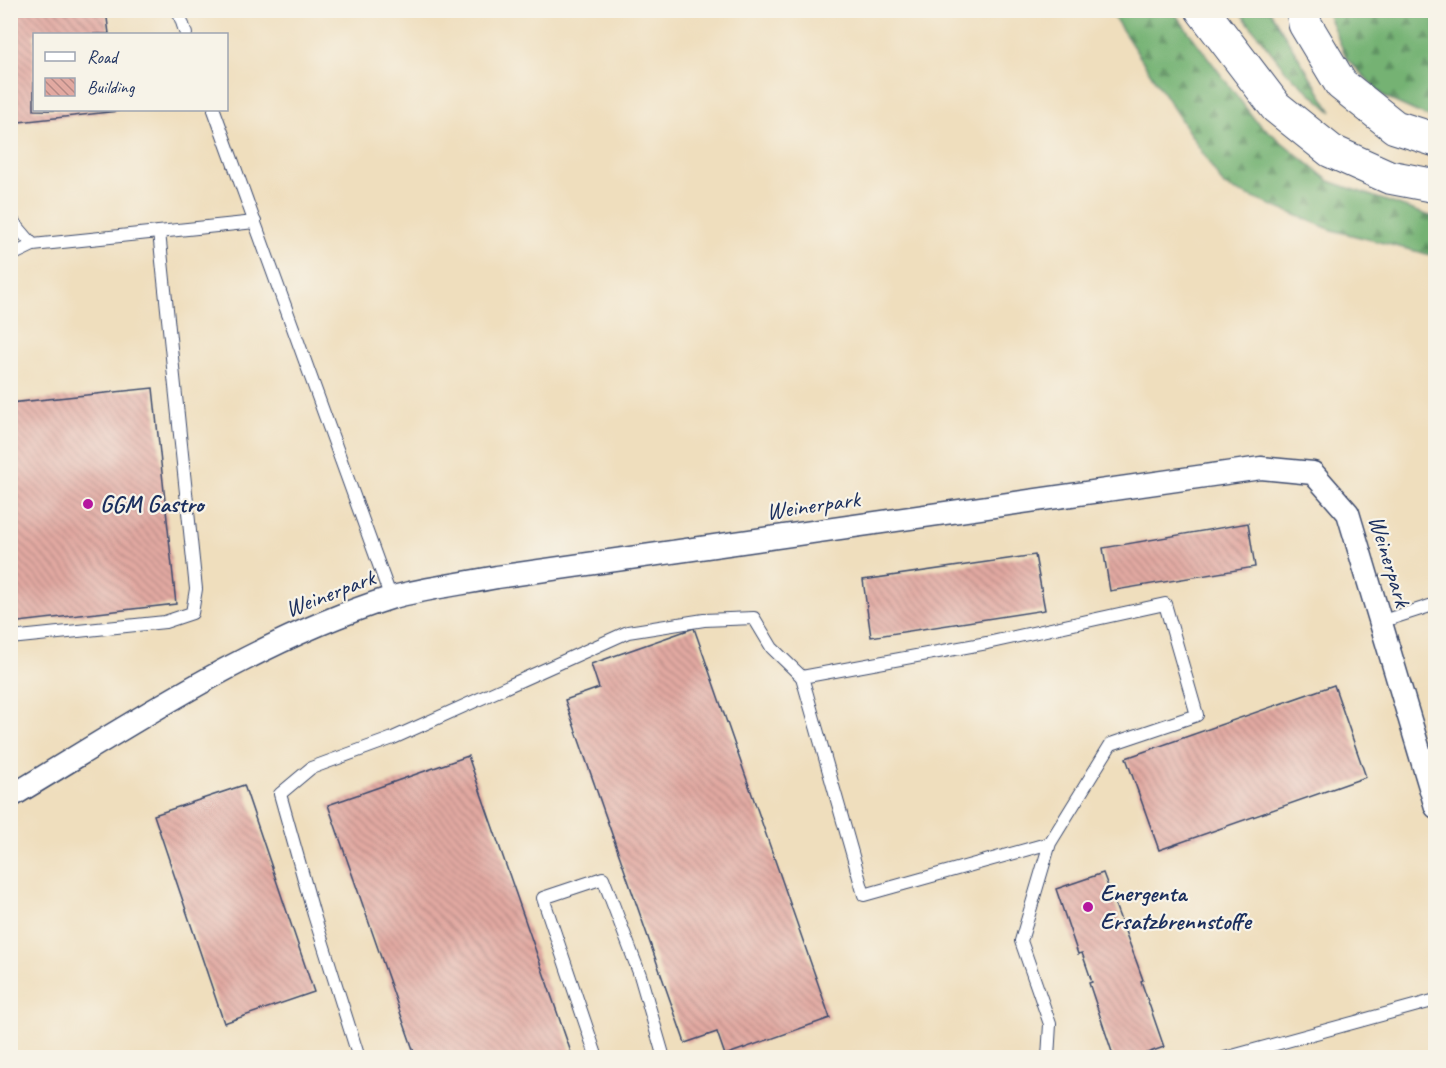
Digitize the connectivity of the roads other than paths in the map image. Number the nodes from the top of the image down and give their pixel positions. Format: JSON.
{"nodes":[{"id":1,"x":178,"y":10,"type":"edge"},
{"id":2,"x":1202,"y":10,"type":"edge"},
{"id":3,"x":1303,"y":10,"type":"edge"},
{"id":4,"x":186,"y":33,"type":"edge"},
{"id":5,"x":214,"y":111,"type":"edge"},
{"id":6,"x":1436,"y":140,"type":"edge"},
{"id":7,"x":1436,"y":186,"type":"edge"},
{"id":8,"x":10,"y":218,"type":"edge"},
{"id":9,"x":255,"y":222,"type":"junction"},
{"id":10,"x":159,"y":232,"type":"junction"},
{"id":11,"x":33,"y":245,"type":"junction"},
{"id":12,"x":10,"y":256,"type":"edge"},
{"id":13,"x":391,"y":598,"type":"junction"},
{"id":14,"x":1436,"y":604,"type":"edge"},
{"id":15,"x":1380,"y":622,"type":"junction"},
{"id":16,"x":10,"y":638,"type":"edge"},
{"id":17,"x":802,"y":677,"type":"junction"},
{"id":18,"x":10,"y":796,"type":"edge"},
{"id":19,"x":1436,"y":807,"type":"edge"},
{"id":20,"x":1050,"y":843,"type":"junction"},
{"id":21,"x":1436,"y":1000,"type":"edge"},
{"id":22,"x":1246,"y":1055,"type":"edge"},
{"id":23,"x":359,"y":1058,"type":"edge"},
{"id":24,"x":597,"y":1058,"type":"edge"},
{"id":25,"x":664,"y":1058,"type":"edge"},
{"id":26,"x":1048,"y":1058,"type":"edge"},
{"id":27,"x":1225,"y":1058,"type":"edge"}],
"edges":[{"from":1,"to":4,"type":"lane"},
{"from":2,"to":7,"type":"highway"},
{"from":3,"to":6,"type":"highway"},
{"from":5,"to":9,"type":"lane"},
{"from":8,"to":11,"type":"lane"},
{"from":9,"to":10,"type":"lane"},
{"from":9,"to":13,"type":"lane"},
{"from":10,"to":11,"type":"lane"},
{"from":10,"to":16,"type":"lane"},
{"from":11,"to":12,"type":"lane"},
{"from":13,"to":15,"type":"street","name":"Weinerpark"},
{"from":13,"to":18,"type":"street","name":"Weinerpark"},
{"from":14,"to":15,"type":"lane"},
{"from":15,"to":19,"type":"street","name":"Weinerpark"},
{"from":17,"to":20,"type":"lane"},
{"from":17,"to":20,"type":"lane"},
{"from":17,"to":23,"type":"lane"},
{"from":20,"to":26,"type":"lane"},
{"from":21,"to":22,"type":"lane"},
{"from":22,"to":27,"type":"lane"},
{"from":24,"to":25,"type":"lane"}]}
